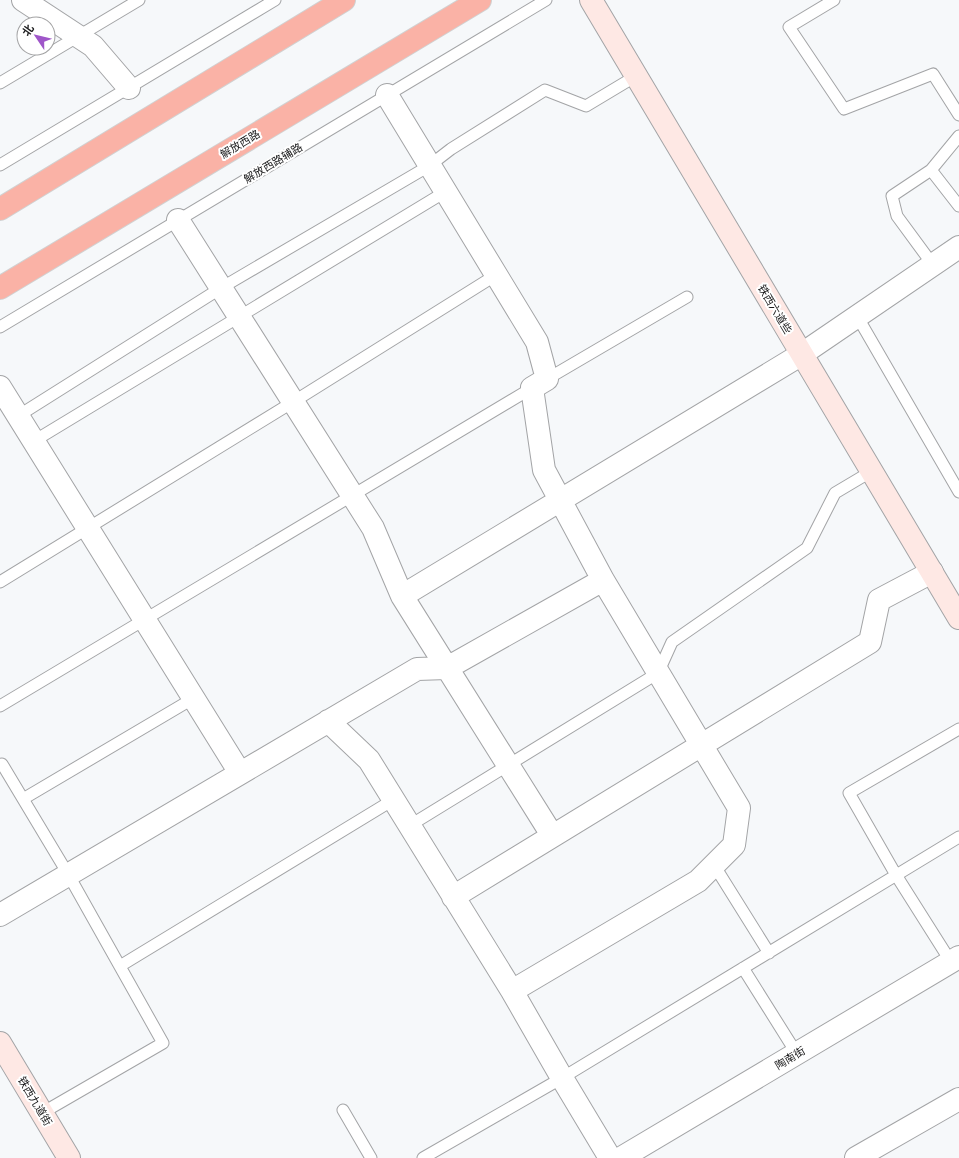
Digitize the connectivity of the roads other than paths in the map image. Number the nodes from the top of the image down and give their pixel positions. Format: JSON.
{"nodes":[{"id":1,"x":23,"y":0,"type":"edge"},
{"id":2,"x":138,"y":0,"type":"edge"},
{"id":3,"x":275,"y":0,"type":"edge"},
{"id":4,"x":344,"y":0,"type":"edge"},
{"id":5,"x":480,"y":0,"type":"edge"},
{"id":6,"x":546,"y":0,"type":"edge"},
{"id":7,"x":591,"y":0,"type":"edge"},
{"id":8,"x":834,"y":0,"type":"edge"},
{"id":9,"x":78,"y":36,"type":"junction"},
{"id":10,"x":636,"y":76,"type":"junction"},
{"id":11,"x":0,"y":83,"type":"edge"},
{"id":12,"x":129,"y":88,"type":"junction"},
{"id":13,"x":386,"y":95,"type":"junction"},
{"id":14,"x":959,"y":115,"type":"edge"},
{"id":15,"x":959,"y":136,"type":"edge"},
{"id":16,"x":0,"y":165,"type":"edge"},
{"id":17,"x":429,"y":166,"type":"junction"},
{"id":18,"x":931,"y":170,"type":"junction"},
{"id":19,"x":445,"y":192,"type":"junction"},
{"id":20,"x":959,"y":206,"type":"edge"},
{"id":21,"x":0,"y":209,"type":"edge"},
{"id":22,"x":178,"y":220,"type":"junction"},
{"id":23,"x":959,"y":247,"type":"edge"},
{"id":24,"x":933,"y":265,"type":"junction"},
{"id":25,"x":496,"y":275,"type":"junction"},
{"id":26,"x":0,"y":288,"type":"edge"},
{"id":27,"x":221,"y":288,"type":"junction"},
{"id":28,"x":687,"y":297,"type":"dead end"},
{"id":29,"x":239,"y":316,"type":"junction"},
{"id":30,"x":857,"y":316,"type":"junction"},
{"id":31,"x":0,"y":327,"type":"edge"},
{"id":32,"x":802,"y":354,"type":"junction"},
{"id":33,"x":540,"y":384,"type":"junction"},
{"id":34,"x":0,"y":387,"type":"edge"},
{"id":35,"x":293,"y":402,"type":"junction"},
{"id":36,"x":18,"y":416,"type":"junction"},
{"id":37,"x":34,"y":441,"type":"junction"},
{"id":38,"x":872,"y":471,"type":"junction"},
{"id":39,"x":959,"y":492,"type":"edge"},
{"id":40,"x":352,"y":495,"type":"junction"},
{"id":41,"x":561,"y":500,"type":"junction"},
{"id":42,"x":88,"y":528,"type":"junction"},
{"id":43,"x":932,"y":572,"type":"junction"},
{"id":44,"x":603,"y":580,"type":"junction"},
{"id":45,"x":0,"y":582,"type":"edge"},
{"id":46,"x":402,"y":596,"type":"junction"},
{"id":47,"x":959,"y":618,"type":"edge"},
{"id":48,"x":145,"y":620,"type":"junction"},
{"id":49,"x":447,"y":668,"type":"junction"},
{"id":50,"x":658,"y":673,"type":"junction"},
{"id":51,"x":194,"y":698,"type":"junction"},
{"id":52,"x":0,"y":706,"type":"edge"},
{"id":53,"x":328,"y":722,"type":"junction"},
{"id":54,"x":959,"y":729,"type":"edge"},
{"id":55,"x":701,"y":745,"type":"junction"},
{"id":56,"x":2,"y":764,"type":"dead end"},
{"id":57,"x":508,"y":764,"type":"junction"},
{"id":58,"x":240,"y":773,"type":"junction"},
{"id":59,"x":22,"y":798,"type":"junction"},
{"id":60,"x":393,"y":800,"type":"junction"},
{"id":61,"x":409,"y":826,"type":"junction"},
{"id":62,"x":552,"y":835,"type":"junction"},
{"id":63,"x":959,"y":837,"type":"edge"},
{"id":64,"x":714,"y":865,"type":"junction"},
{"id":65,"x":68,"y":874,"type":"junction"},
{"id":66,"x":896,"y":875,"type":"junction"},
{"id":67,"x":454,"y":897,"type":"junction"},
{"id":68,"x":0,"y":915,"type":"edge"},
{"id":69,"x":769,"y":952,"type":"junction"},
{"id":70,"x":955,"y":959,"type":"edge"},
{"id":71,"x":120,"y":966,"type":"junction"},
{"id":72,"x":743,"y":968,"type":"junction"},
{"id":73,"x":512,"y":991,"type":"junction"},
{"id":74,"x":0,"y":1043,"type":"edge"},
{"id":75,"x":797,"y":1054,"type":"junction"},
{"id":76,"x":562,"y":1078,"type":"junction"},
{"id":77,"x":959,"y":1099,"type":"edge"},
{"id":78,"x":343,"y":1110,"type":"dead end"},
{"id":79,"x":42,"y":1114,"type":"junction"},
{"id":80,"x":69,"y":1158,"type":"edge"},
{"id":81,"x":371,"y":1158,"type":"edge"},
{"id":82,"x":423,"y":1158,"type":"edge"},
{"id":83,"x":610,"y":1158,"type":"edge"},
{"id":84,"x":621,"y":1158,"type":"edge"},
{"id":85,"x":856,"y":1158,"type":"edge"}],
"edges":[{"from":1,"to":9,"type":"street"},
{"from":2,"to":9,"type":"lane"},
{"from":3,"to":12,"type":"lane"},
{"from":4,"to":21,"type":"highway"},
{"from":5,"to":26,"type":"highway","name":"解放西路"},
{"from":6,"to":13,"type":"lane","name":"解放西路辅路"},
{"from":7,"to":10,"type":"street","name":"铁西六道些"},
{"from":8,"to":14,"type":"lane"},
{"from":9,"to":11,"type":"lane"},
{"from":9,"to":12,"type":"street"},
{"from":10,"to":17,"type":"lane"},
{"from":10,"to":32,"type":"street","name":"铁西六道些"},
{"from":12,"to":16,"type":"lane"},
{"from":13,"to":17,"type":"street"},
{"from":13,"to":22,"type":"lane","name":"解放西路辅路"},
{"from":15,"to":18,"type":"lane"},
{"from":17,"to":19,"type":"street"},
{"from":17,"to":27,"type":"lane"},
{"from":18,"to":20,"type":"lane"},
{"from":18,"to":24,"type":"lane"},
{"from":19,"to":25,"type":"street"},
{"from":19,"to":29,"type":"lane"},
{"from":22,"to":27,"type":"street"},
{"from":22,"to":31,"type":"lane","name":"解放西路辅路"},
{"from":23,"to":24,"type":"street"},
{"from":24,"to":30,"type":"street"},
{"from":25,"to":33,"type":"street"},
{"from":25,"to":35,"type":"lane"},
{"from":27,"to":29,"type":"street"},
{"from":27,"to":36,"type":"lane"},
{"from":28,"to":33,"type":"lane"},
{"from":29,"to":35,"type":"street"},
{"from":29,"to":37,"type":"lane"},
{"from":30,"to":32,"type":"street"},
{"from":30,"to":39,"type":"lane"},
{"from":32,"to":38,"type":"street","name":"铁西六道些"},
{"from":32,"to":41,"type":"street"},
{"from":33,"to":40,"type":"lane"},
{"from":33,"to":41,"type":"street"},
{"from":34,"to":36,"type":"street"},
{"from":35,"to":40,"type":"street"},
{"from":35,"to":42,"type":"lane"},
{"from":36,"to":37,"type":"street"},
{"from":37,"to":42,"type":"street"},
{"from":38,"to":43,"type":"street","name":"铁西六道些"},
{"from":38,"to":50,"type":"lane"},
{"from":40,"to":46,"type":"street"},
{"from":40,"to":48,"type":"lane"},
{"from":41,"to":44,"type":"street"},
{"from":41,"to":46,"type":"street"},
{"from":42,"to":45,"type":"lane"},
{"from":42,"to":48,"type":"street"},
{"from":43,"to":47,"type":"street","name":"铁西六道些"},
{"from":43,"to":55,"type":"street"},
{"from":44,"to":49,"type":"street"},
{"from":44,"to":50,"type":"street"},
{"from":46,"to":49,"type":"street"},
{"from":48,"to":51,"type":"street"},
{"from":48,"to":52,"type":"lane"},
{"from":49,"to":53,"type":"street"},
{"from":49,"to":57,"type":"street"},
{"from":50,"to":55,"type":"street"},
{"from":50,"to":57,"type":"lane"},
{"from":51,"to":58,"type":"street"},
{"from":51,"to":59,"type":"lane"},
{"from":53,"to":58,"type":"street"},
{"from":53,"to":60,"type":"street"},
{"from":54,"to":66,"type":"lane"},
{"from":55,"to":62,"type":"street"},
{"from":55,"to":64,"type":"street"},
{"from":56,"to":59,"type":"lane"},
{"from":57,"to":61,"type":"lane"},
{"from":57,"to":62,"type":"street"},
{"from":58,"to":65,"type":"street"},
{"from":59,"to":65,"type":"lane"},
{"from":60,"to":61,"type":"street"},
{"from":60,"to":71,"type":"lane"},
{"from":61,"to":67,"type":"street"},
{"from":62,"to":67,"type":"street"},
{"from":63,"to":66,"type":"lane"},
{"from":64,"to":69,"type":"lane"},
{"from":64,"to":73,"type":"street"},
{"from":65,"to":68,"type":"street"},
{"from":65,"to":71,"type":"lane"},
{"from":66,"to":69,"type":"lane"},
{"from":66,"to":70,"type":"lane"},
{"from":67,"to":73,"type":"street"},
{"from":69,"to":72,"type":"lane"},
{"from":70,"to":75,"type":"street","name":"陶南街"},
{"from":71,"to":79,"type":"lane"},
{"from":72,"to":75,"type":"lane"},
{"from":72,"to":76,"type":"lane"},
{"from":73,"to":76,"type":"street"},
{"from":74,"to":79,"type":"street","name":"铁西九道街"},
{"from":75,"to":84,"type":"street","name":"陶南街"},
{"from":76,"to":82,"type":"lane"},
{"from":76,"to":83,"type":"street"},
{"from":77,"to":85,"type":"street"},
{"from":78,"to":81,"type":"lane"},
{"from":79,"to":80,"type":"street","name":"铁西九道街"}]}
